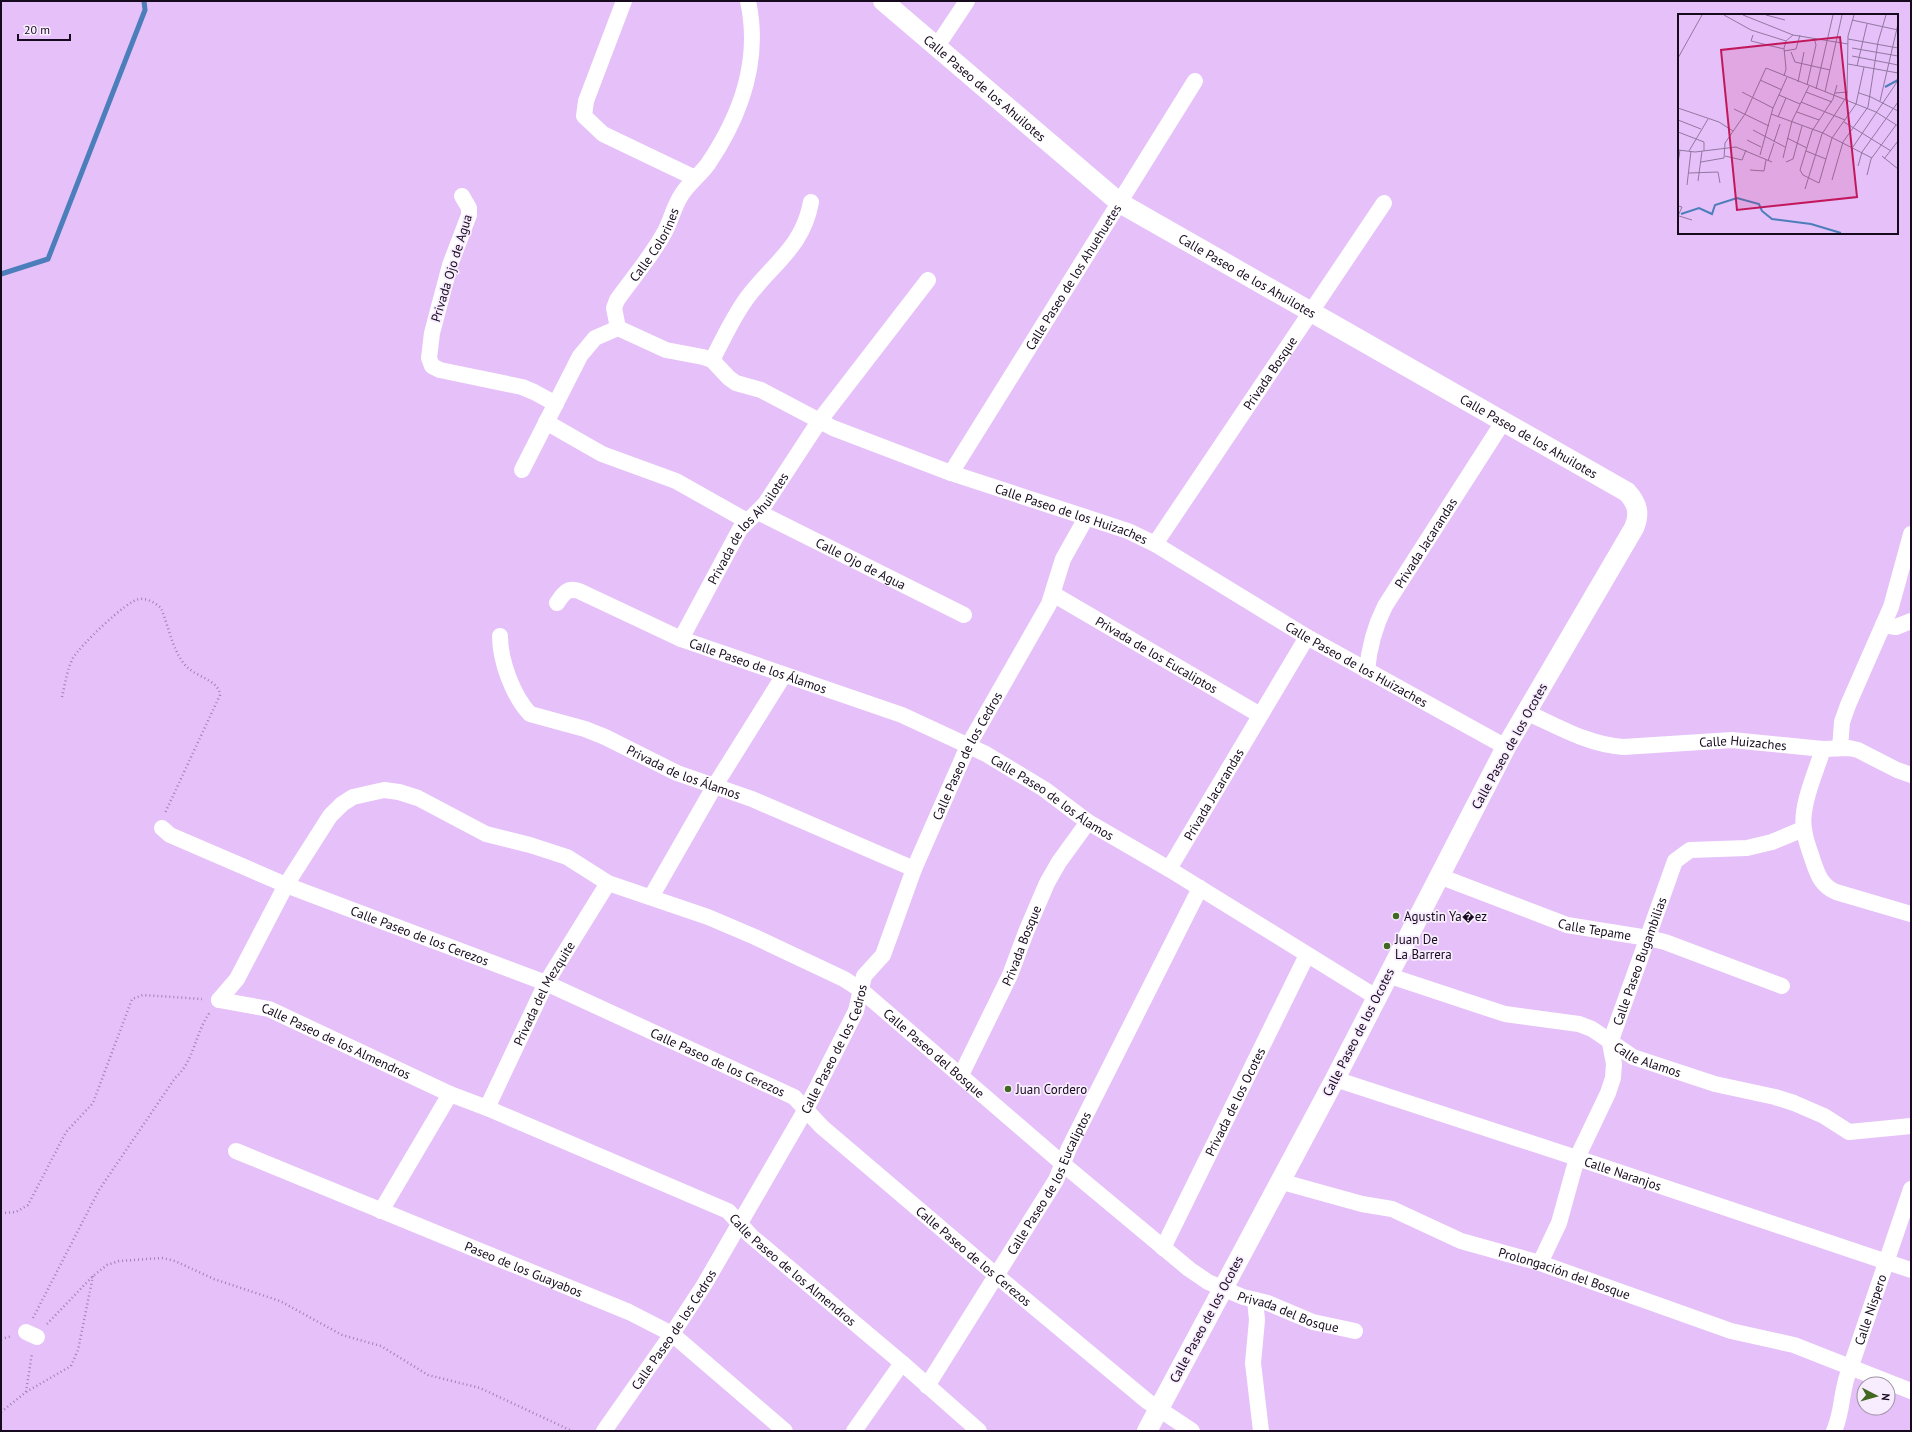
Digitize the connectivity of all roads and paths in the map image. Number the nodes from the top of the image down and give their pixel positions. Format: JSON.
{"nodes":[{"id":1,"x":624,"y":1,"type":"edge"},
{"id":2,"x":748,"y":1,"type":"edge"},
{"id":3,"x":883,"y":1,"type":"edge"},
{"id":4,"x":967,"y":1,"type":"edge"},
{"id":5,"x":937,"y":46,"type":"junction"},
{"id":6,"x":1195,"y":81,"type":"dead end"},
{"id":7,"x":695,"y":178,"type":"junction"},
{"id":8,"x":462,"y":196,"type":"dead end"},
{"id":9,"x":811,"y":202,"type":"dead end"},
{"id":10,"x":1120,"y":203,"type":"junction"},
{"id":11,"x":1384,"y":203,"type":"dead end"},
{"id":12,"x":928,"y":280,"type":"dead end"},
{"id":13,"x":1310,"y":312,"type":"junction"},
{"id":14,"x":618,"y":328,"type":"junction"},
{"id":15,"x":712,"y":360,"type":"junction"},
{"id":16,"x":556,"y":404,"type":"junction"},
{"id":17,"x":820,"y":420,"type":"junction"},
{"id":18,"x":546,"y":422,"type":"junction"},
{"id":19,"x":1503,"y":422,"type":"junction"},
{"id":20,"x":522,"y":470,"type":"dead end"},
{"id":21,"x":951,"y":473,"type":"junction"},
{"id":22,"x":1638,"y":509,"type":"joint"},
{"id":23,"x":752,"y":517,"type":"junction"},
{"id":24,"x":1086,"y":518,"type":"junction"},
{"id":25,"x":1911,"y":534,"type":"edge"},
{"id":26,"x":1155,"y":544,"type":"junction"},
{"id":27,"x":1053,"y":594,"type":"junction"},
{"id":28,"x":557,"y":603,"type":"dead end"},
{"id":29,"x":964,"y":615,"type":"dead end"},
{"id":30,"x":1911,"y":621,"type":"edge"},
{"id":31,"x":1883,"y":626,"type":"junction"},
{"id":32,"x":500,"y":636,"type":"dead end"},
{"id":33,"x":1307,"y":637,"type":"junction"},
{"id":34,"x":681,"y":639,"type":"junction"},
{"id":35,"x":1367,"y":671,"type":"junction"},
{"id":36,"x":784,"y":675,"type":"junction"},
{"id":37,"x":62,"y":697,"type":"dead end"},
{"id":38,"x":1526,"y":712,"type":"junction"},
{"id":39,"x":1260,"y":715,"type":"junction"},
{"id":40,"x":968,"y":746,"type":"junction"},
{"id":41,"x":1506,"y":748,"type":"junction"},
{"id":42,"x":1840,"y":748,"type":"junction"},
{"id":43,"x":1823,"y":749,"type":"junction"},
{"id":44,"x":1911,"y":775,"type":"edge"},
{"id":45,"x":714,"y":787,"type":"junction"},
{"id":46,"x":1088,"y":822,"type":"junction"},
{"id":47,"x":162,"y":828,"type":"joint"},
{"id":48,"x":1804,"y":828,"type":"junction"},
{"id":49,"x":914,"y":869,"type":"junction"},
{"id":50,"x":1169,"y":869,"type":"junction"},
{"id":51,"x":1439,"y":876,"type":"junction"},
{"id":52,"x":608,"y":883,"type":"junction"},
{"id":53,"x":286,"y":885,"type":"junction"},
{"id":54,"x":1200,"y":888,"type":"junction"},
{"id":55,"x":651,"y":897,"type":"junction"},
{"id":56,"x":1911,"y":914,"type":"edge"},
{"id":57,"x":1648,"y":938,"type":"junction"},
{"id":58,"x":1307,"y":955,"type":"junction"},
{"id":59,"x":1387,"y":975,"type":"junction"},
{"id":60,"x":546,"y":983,"type":"junction"},
{"id":61,"x":1782,"y":986,"type":"dead end"},
{"id":62,"x":861,"y":990,"type":"junction"},
{"id":63,"x":1376,"y":997,"type":"junction"},
{"id":64,"x":219,"y":1000,"type":"junction"},
{"id":65,"x":1610,"y":1043,"type":"junction"},
{"id":66,"x":961,"y":1075,"type":"junction"},
{"id":67,"x":1335,"y":1079,"type":"junction"},
{"id":68,"x":450,"y":1094,"type":"junction"},
{"id":69,"x":487,"y":1108,"type":"junction"},
{"id":70,"x":806,"y":1109,"type":"junction"},
{"id":71,"x":1911,"y":1126,"type":"edge"},
{"id":72,"x":236,"y":1152,"type":"dead end"},
{"id":73,"x":1577,"y":1158,"type":"junction"},
{"id":74,"x":1063,"y":1164,"type":"junction"},
{"id":75,"x":1279,"y":1181,"type":"junction"},
{"id":76,"x":1911,"y":1189,"type":"edge"},
{"id":77,"x":381,"y":1211,"type":"junction"},
{"id":78,"x":1,"y":1213,"type":"edge"},
{"id":79,"x":740,"y":1223,"type":"junction"},
{"id":80,"x":1163,"y":1248,"type":"junction"},
{"id":81,"x":1887,"y":1261,"type":"junction"},
{"id":82,"x":1540,"y":1263,"type":"junction"},
{"id":83,"x":1911,"y":1270,"type":"edge"},
{"id":84,"x":93,"y":1276,"type":"junction"},
{"id":85,"x":997,"y":1276,"type":"junction"},
{"id":86,"x":1222,"y":1288,"type":"junction"},
{"id":87,"x":1255,"y":1300,"type":"junction"},
{"id":88,"x":1355,"y":1331,"type":"dead end"},
{"id":89,"x":672,"y":1334,"type":"junction"},
{"id":90,"x":31,"y":1335,"type":"junction"},
{"id":91,"x":902,"y":1363,"type":"junction"},
{"id":92,"x":1851,"y":1366,"type":"junction"},
{"id":93,"x":927,"y":1386,"type":"junction"},
{"id":94,"x":1911,"y":1391,"type":"edge"},
{"id":95,"x":26,"y":1392,"type":"junction"},
{"id":96,"x":1158,"y":1410,"type":"junction"},
{"id":97,"x":1,"y":1412,"type":"edge"},
{"id":98,"x":572,"y":1431,"type":"edge"},
{"id":99,"x":604,"y":1431,"type":"edge"},
{"id":100,"x":785,"y":1431,"type":"edge"},
{"id":101,"x":854,"y":1431,"type":"edge"},
{"id":102,"x":979,"y":1431,"type":"edge"},
{"id":103,"x":1147,"y":1431,"type":"edge"},
{"id":104,"x":1192,"y":1431,"type":"edge"},
{"id":105,"x":1262,"y":1431,"type":"edge"},
{"id":106,"x":1834,"y":1431,"type":"edge"}],
"edges":[{"from":1,"to":7,"type":"street"},
{"from":2,"to":7,"type":"street","name":"Calle Colorines"},
{"from":3,"to":5,"type":"street","name":"Calle Paseo de los Ahuilotes"},
{"from":4,"to":5,"type":"street"},
{"from":5,"to":10,"type":"street","name":"Calle Paseo de los Ahuilotes"},
{"from":6,"to":10,"type":"street","name":"Calle Paseo de los Ahuehuetes"},
{"from":7,"to":14,"type":"street","name":"Calle Colorines"},
{"from":8,"to":16,"type":"street","name":"Privada Ojo de Agua"},
{"from":9,"to":15,"type":"street"},
{"from":10,"to":13,"type":"street","name":"Calle Paseo de los Ahuilotes"},
{"from":10,"to":21,"type":"street","name":"Calle Paseo de los Ahuehuetes"},
{"from":11,"to":13,"type":"street","name":"Privada Bosque"},
{"from":12,"to":17,"type":"street","name":"Privada de los Ahuilotes"},
{"from":13,"to":19,"type":"street","name":"Calle Paseo de los Ahuilotes"},
{"from":13,"to":26,"type":"street","name":"Privada Bosque"},
{"from":14,"to":15,"type":"street"},
{"from":14,"to":16,"type":"street"},
{"from":15,"to":17,"type":"street","name":"Calle Paseo de los Huizaches"},
{"from":16,"to":18,"type":"street"},
{"from":17,"to":21,"type":"street","name":"Calle Paseo de los Huizaches"},
{"from":17,"to":23,"type":"street","name":"Privada de los Ahuilotes"},
{"from":18,"to":20,"type":"street"},
{"from":18,"to":23,"type":"street","name":"Calle Ojo de Agua"},
{"from":19,"to":22,"type":"street","name":"Calle Paseo de los Ahuilotes"},
{"from":19,"to":35,"type":"street","name":"Privada Jacarandas"},
{"from":21,"to":24,"type":"street","name":"Calle Paseo de los Huizaches"},
{"from":22,"to":38,"type":"street","name":"Calle Paseo de los Ocotes"},
{"from":23,"to":29,"type":"street","name":"Calle Ojo de Agua"},
{"from":23,"to":34,"type":"street","name":"Privada de los Ahuilotes"},
{"from":24,"to":26,"type":"street","name":"Calle Paseo de los Huizaches"},
{"from":24,"to":27,"type":"street","name":"Calle Paseo de los Cedros"},
{"from":25,"to":31,"type":"street"},
{"from":26,"to":33,"type":"street","name":"Calle Paseo de los Huizaches"},
{"from":27,"to":39,"type":"street","name":"Privada de los Eucaliptos"},
{"from":27,"to":40,"type":"street","name":"Calle Paseo de los Cedros"},
{"from":28,"to":34,"type":"street","name":"Calle Paseo de los Álamos"},
{"from":30,"to":31,"type":"street"},
{"from":31,"to":42,"type":"street"},
{"from":32,"to":45,"type":"street","name":"Privada de los Álamos"},
{"from":33,"to":35,"type":"street","name":"Calle Paseo de los Huizaches"},
{"from":33,"to":39,"type":"street","name":"Privada Jacarandas"},
{"from":34,"to":36,"type":"street","name":"Calle Paseo de los Álamos"},
{"from":35,"to":41,"type":"street","name":"Calle Paseo de los Huizaches"},
{"from":36,"to":40,"type":"street","name":"Calle Paseo de los Álamos"},
{"from":36,"to":45,"type":"street"},
{"from":37,"to":47,"type":"path"},
{"from":38,"to":41,"type":"street","name":"Calle Paseo de los Ocotes"},
{"from":38,"to":43,"type":"street","name":"Calle Huizaches"},
{"from":39,"to":50,"type":"street","name":"Privada Jacarandas"},
{"from":40,"to":46,"type":"street","name":"Calle Paseo de los Álamos"},
{"from":40,"to":49,"type":"street","name":"Calle Paseo de los Cedros"},
{"from":41,"to":51,"type":"street","name":"Calle Paseo de los Ocotes"},
{"from":42,"to":43,"type":"street","name":"Calle Huizaches"},
{"from":42,"to":44,"type":"street","name":"Calle Huizaches"},
{"from":43,"to":48,"type":"street"},
{"from":45,"to":49,"type":"street","name":"Privada de los Álamos"},
{"from":45,"to":55,"type":"street"},
{"from":46,"to":50,"type":"street","name":"Calle Paseo de los Álamos"},
{"from":46,"to":66,"type":"street","name":"Privada Bosque"},
{"from":47,"to":53,"type":"street","name":"Calle Paseo de los Cerezos"},
{"from":48,"to":56,"type":"street"},
{"from":48,"to":57,"type":"street","name":"Calle Paseo Bugambilias"},
{"from":49,"to":62,"type":"street","name":"Calle Paseo de los Cedros"},
{"from":50,"to":54,"type":"street","name":"Calle Paseo de los Álamos"},
{"from":51,"to":57,"type":"street","name":"Calle Tepame"},
{"from":51,"to":59,"type":"street","name":"Calle Paseo de los Ocotes"},
{"from":52,"to":53,"type":"street","name":"Calle Paseo del Bosque"},
{"from":52,"to":55,"type":"street","name":"Calle Paseo del Bosque"},
{"from":52,"to":60,"type":"street","name":"Privada del Mezquite"},
{"from":53,"to":60,"type":"street","name":"Calle Paseo de los Cerezos"},
{"from":53,"to":64,"type":"street","name":"Calle Paseo del Bosque"},
{"from":54,"to":58,"type":"street","name":"Calle Paseo de los Álamos"},
{"from":54,"to":74,"type":"street","name":"Calle Paseo de los Eucaliptos"},
{"from":55,"to":62,"type":"street","name":"Calle Paseo del Bosque"},
{"from":57,"to":61,"type":"street","name":"Calle Tepame"},
{"from":57,"to":65,"type":"street","name":"Calle Paseo Bugambilias"},
{"from":58,"to":63,"type":"street","name":"Calle Paseo de los Álamos"},
{"from":58,"to":80,"type":"street","name":"Privada de los Ocotes"},
{"from":59,"to":63,"type":"street","name":"Calle Paseo de los Ocotes"},
{"from":59,"to":65,"type":"street","name":"Calle Alamos"},
{"from":60,"to":69,"type":"street","name":"Privada del Mezquite"},
{"from":60,"to":70,"type":"street","name":"Calle Paseo de los Cerezos"},
{"from":62,"to":66,"type":"street","name":"Calle Paseo del Bosque"},
{"from":62,"to":70,"type":"street","name":"Calle Paseo de los Cedros"},
{"from":63,"to":67,"type":"street","name":"Calle Paseo de los Ocotes"},
{"from":64,"to":68,"type":"street","name":"Calle Paseo de los Almendros"},
{"from":64,"to":78,"type":"path"},
{"from":64,"to":90,"type":"path"},
{"from":65,"to":71,"type":"street","name":"Calle Alamos"},
{"from":65,"to":73,"type":"street","name":"Calle Paseo Bugambilias"},
{"from":66,"to":74,"type":"street","name":"Calle Paseo del Bosque"},
{"from":67,"to":73,"type":"street","name":"Calle Naranjos"},
{"from":67,"to":75,"type":"street","name":"Calle Paseo de los Ocotes"},
{"from":68,"to":69,"type":"street","name":"Calle Paseo de los Almendros"},
{"from":68,"to":77,"type":"street"},
{"from":69,"to":79,"type":"street","name":"Calle Paseo de los Almendros"},
{"from":70,"to":79,"type":"street","name":"Calle Paseo de los Cedros"},
{"from":70,"to":85,"type":"street","name":"Calle Paseo de los Cerezos"},
{"from":72,"to":77,"type":"street","name":"Paseo de los Guayabos"},
{"from":73,"to":81,"type":"street","name":"Calle Naranjos"},
{"from":73,"to":82,"type":"street","name":"Calle Paseo Bugambilias"},
{"from":74,"to":80,"type":"street","name":"Calle Paseo del Bosque"},
{"from":74,"to":85,"type":"street","name":"Calle Paseo de los Eucaliptos"},
{"from":75,"to":82,"type":"street","name":"Prolongación del Bosque"},
{"from":75,"to":86,"type":"street","name":"Calle Paseo de los Ocotes"},
{"from":76,"to":81,"type":"street","name":"Calle Nispero"},
{"from":77,"to":89,"type":"street","name":"Paseo de los Guayabos"},
{"from":79,"to":89,"type":"street","name":"Calle Paseo de los Cedros"},
{"from":79,"to":91,"type":"street","name":"Calle Paseo de los Almendros"},
{"from":80,"to":86,"type":"street","name":"Calle Paseo del Bosque"},
{"from":81,"to":83,"type":"street","name":"Calle Naranjos"},
{"from":81,"to":92,"type":"street","name":"Calle Nispero"},
{"from":82,"to":92,"type":"street","name":"Prolongación del Bosque"},
{"from":84,"to":90,"type":"path"},
{"from":84,"to":95,"type":"path"},
{"from":84,"to":98,"type":"path"},
{"from":85,"to":93,"type":"street","name":"Calle Paseo de los Eucaliptos"},
{"from":85,"to":96,"type":"street","name":"Calle Paseo de los Cerezos"},
{"from":86,"to":87,"type":"street","name":"Privada del Bosque"},
{"from":86,"to":96,"type":"street","name":"Calle Paseo de los Ocotes"},
{"from":87,"to":88,"type":"street","name":"Privada del Bosque"},
{"from":87,"to":105,"type":"street"},
{"from":89,"to":99,"type":"street","name":"Calle Paseo de los Cedros"},
{"from":89,"to":100,"type":"street","name":"Paseo de los Guayabos"},
{"from":90,"to":95,"type":"path"},
{"from":91,"to":93,"type":"street","name":"Calle Paseo de los Almendros"},
{"from":91,"to":101,"type":"street"},
{"from":92,"to":94,"type":"street","name":"Prolongación del Bosque"},
{"from":92,"to":106,"type":"street","name":"Calle Nispero"},
{"from":93,"to":102,"type":"street","name":"Calle Paseo de los Almendros"},
{"from":95,"to":97,"type":"path"},
{"from":96,"to":103,"type":"street","name":"Calle Paseo de los Ocotes"},
{"from":96,"to":104,"type":"street","name":"Calle Paseo de los Cerezos"}]}
